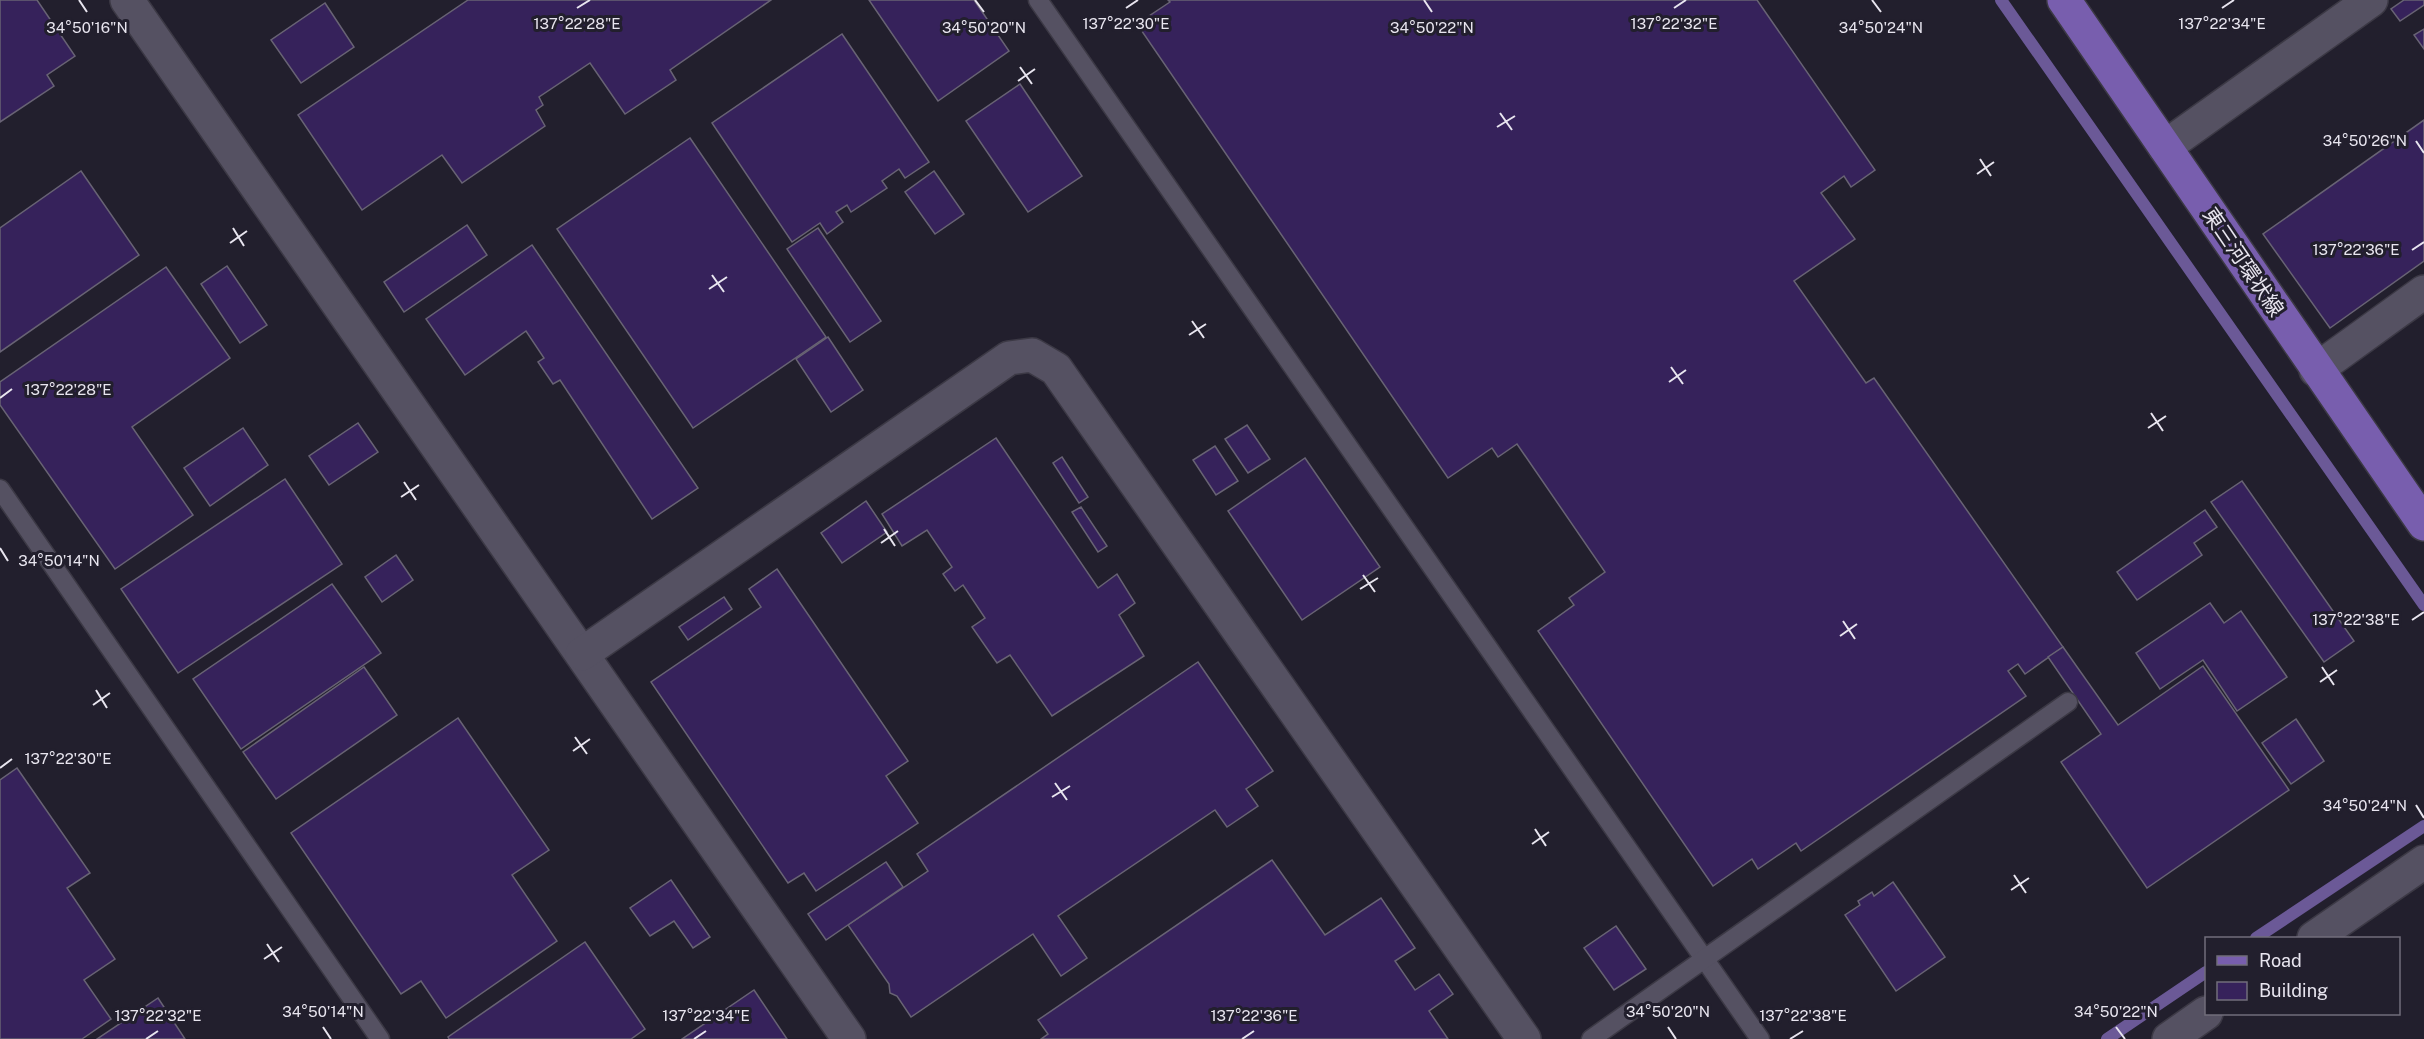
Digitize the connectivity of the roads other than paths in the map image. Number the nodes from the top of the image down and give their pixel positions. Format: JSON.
{"nodes":[{"id":1,"x":127,"y":0,"type":"edge"},
{"id":2,"x":1038,"y":0,"type":"edge"},
{"id":3,"x":2064,"y":0,"type":"edge"},
{"id":4,"x":2371,"y":0,"type":"edge"},
{"id":5,"x":2165,"y":147,"type":"junction"},
{"id":6,"x":2424,"y":292,"type":"edge"},
{"id":7,"x":2316,"y":370,"type":"junction"},
{"id":8,"x":0,"y":489,"type":"edge"},
{"id":9,"x":2424,"y":524,"type":"edge"},
{"id":10,"x":582,"y":654,"type":"junction"},
{"id":11,"x":2068,"y":702,"type":"dead end"},
{"id":12,"x":2424,"y":862,"type":"edge"},
{"id":13,"x":2317,"y":937,"type":"edge"},
{"id":14,"x":1705,"y":959,"type":"junction"},
{"id":15,"x":2205,"y":1014,"type":"edge"},
{"id":16,"x":2176,"y":1037,"type":"edge"},
{"id":17,"x":380,"y":1039,"type":"edge"},
{"id":18,"x":849,"y":1039,"type":"edge"},
{"id":19,"x":1524,"y":1039,"type":"edge"},
{"id":20,"x":1591,"y":1039,"type":"edge"},
{"id":21,"x":1760,"y":1039,"type":"edge"}],
"edges":[{"from":1,"to":10,"type":"street"},
{"from":2,"to":14,"type":"lane"},
{"from":3,"to":5,"type":"main road","name":"東三河環状線"},
{"from":4,"to":5,"type":"street"},
{"from":5,"to":7,"type":"main road","name":"東三河環状線"},
{"from":6,"to":7,"type":"street"},
{"from":7,"to":9,"type":"main road","name":"東三河環状線"},
{"from":8,"to":17,"type":"lane"},
{"from":10,"to":18,"type":"street"},
{"from":10,"to":19,"type":"street"},
{"from":11,"to":14,"type":"lane"},
{"from":12,"to":13,"type":"street"},
{"from":14,"to":20,"type":"lane"},
{"from":14,"to":21,"type":"lane"},
{"from":15,"to":16,"type":"street"}]}
